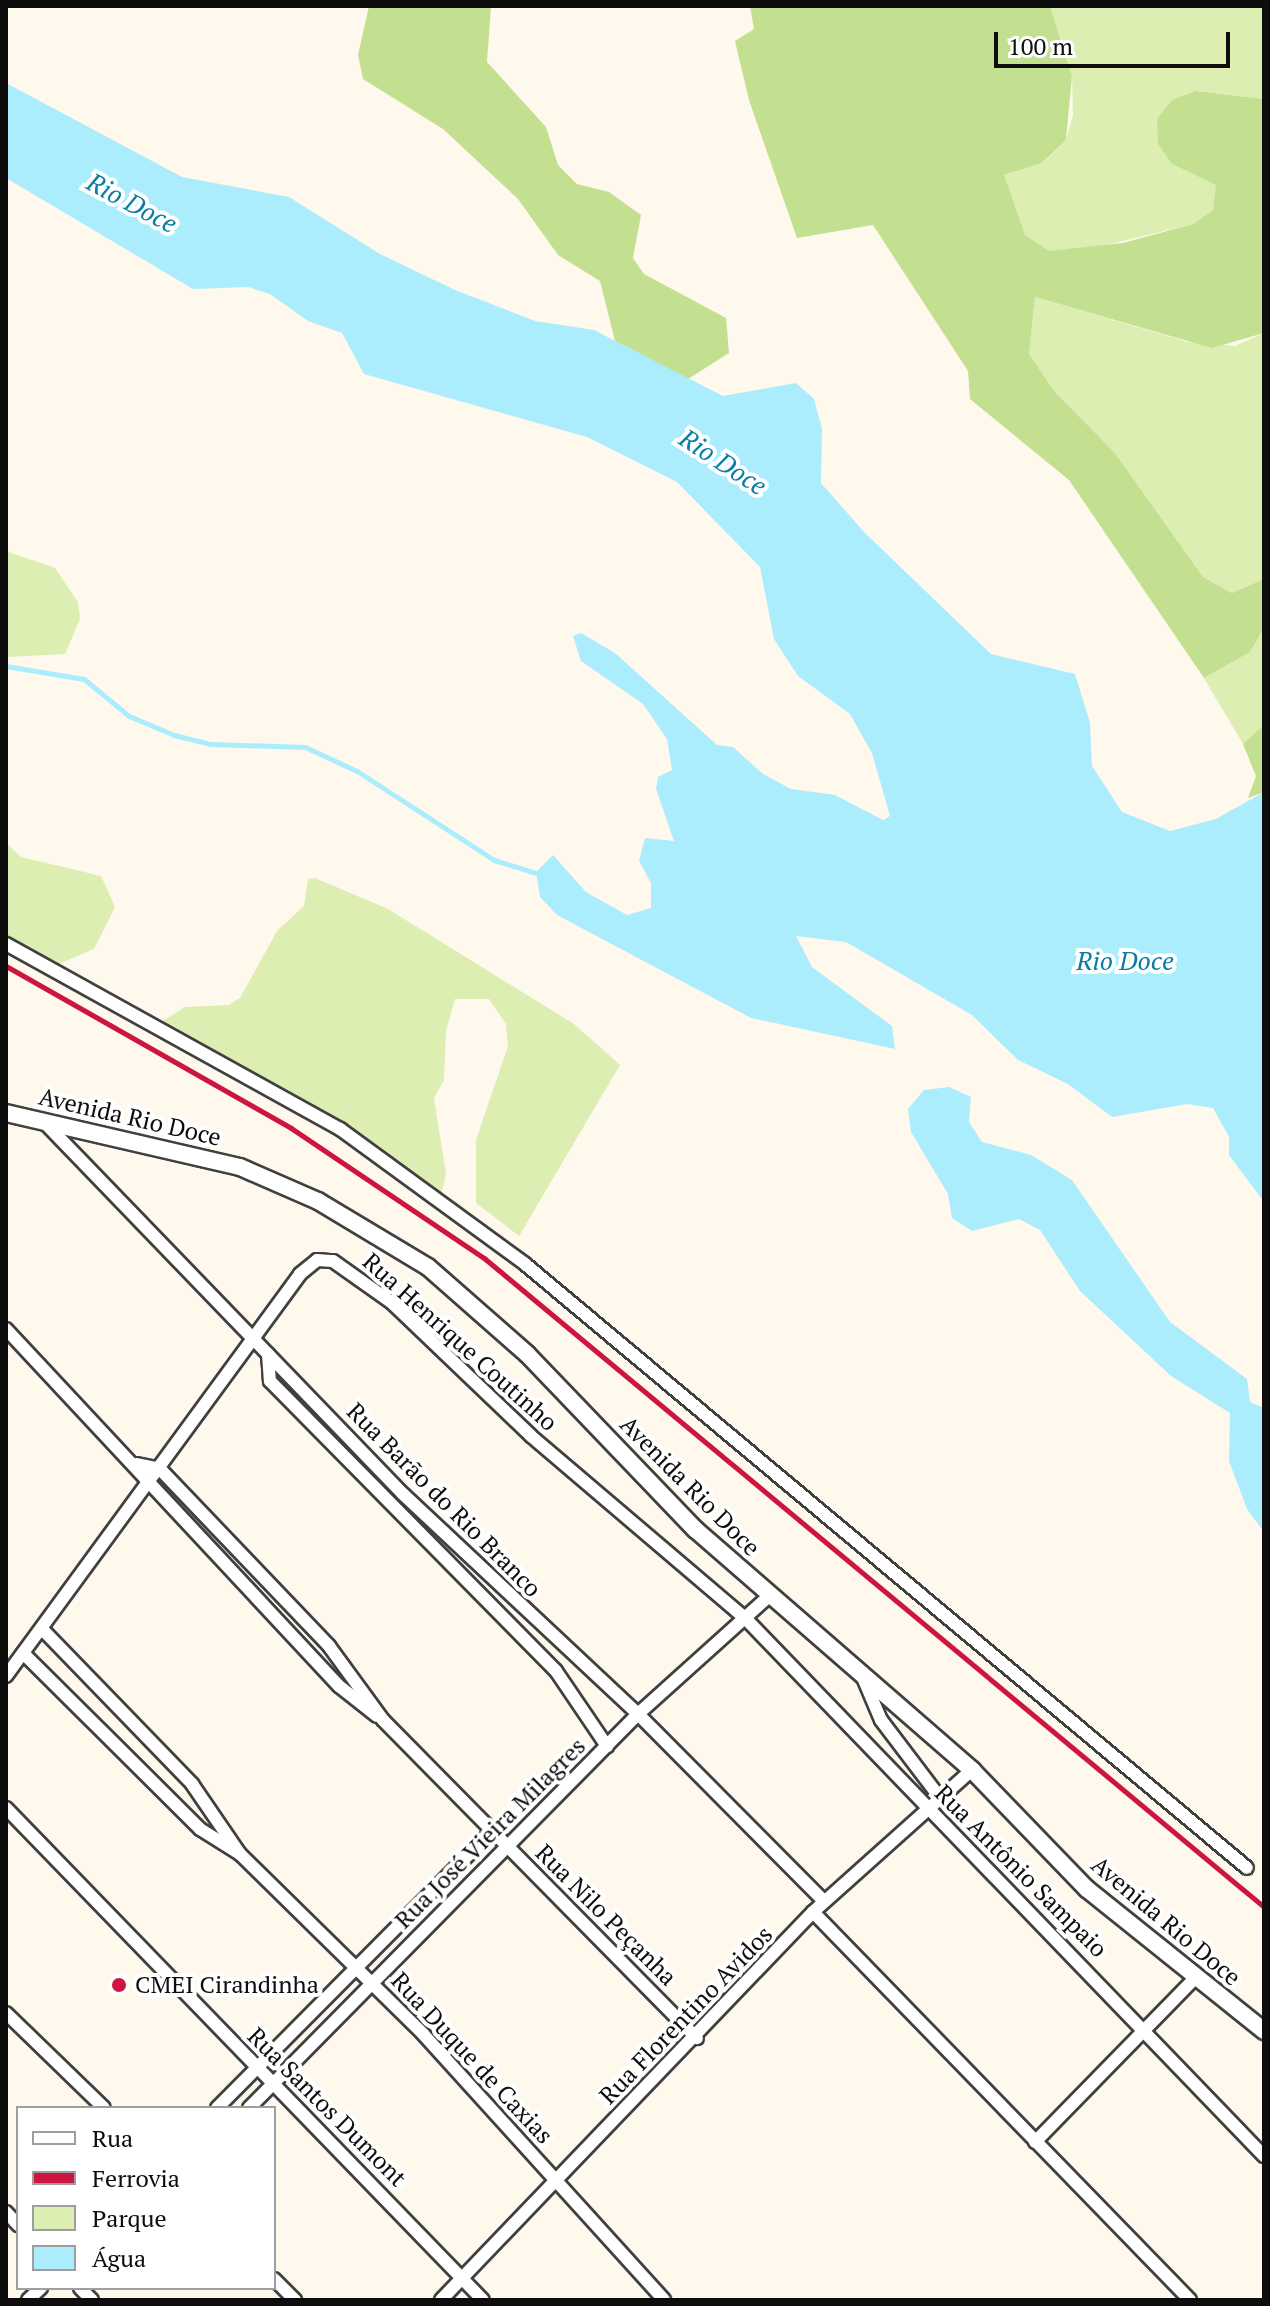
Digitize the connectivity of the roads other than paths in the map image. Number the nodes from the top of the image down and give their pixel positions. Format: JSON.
{"nodes":[{"id":1,"x":6,"y":944,"type":"edge"},
{"id":2,"x":6,"y":1113,"type":"edge"},
{"id":3,"x":43,"y":1120,"type":"junction"},
{"id":4,"x":6,"y":1329,"type":"edge"},
{"id":5,"x":251,"y":1341,"type":"junction"},
{"id":6,"x":268,"y":1354,"type":"junction"},
{"id":7,"x":137,"y":1464,"type":"junction"},
{"id":8,"x":160,"y":1469,"type":"junction"},
{"id":9,"x":147,"y":1485,"type":"junction"},
{"id":10,"x":769,"y":1596,"type":"junction"},
{"id":11,"x":745,"y":1618,"type":"junction"},
{"id":12,"x":42,"y":1629,"type":"junction"},
{"id":13,"x":23,"y":1653,"type":"junction"},
{"id":14,"x":6,"y":1676,"type":"edge"},
{"id":15,"x":864,"y":1680,"type":"junction"},
{"id":16,"x":638,"y":1714,"type":"junction"},
{"id":17,"x":383,"y":1720,"type":"junction"},
{"id":18,"x":607,"y":1746,"type":"junction"},
{"id":19,"x":972,"y":1770,"type":"junction"},
{"id":20,"x":941,"y":1799,"type":"junction"},
{"id":21,"x":6,"y":1808,"type":"edge"},
{"id":22,"x":930,"y":1810,"type":"junction"},
{"id":23,"x":492,"y":1831,"type":"junction"},
{"id":24,"x":509,"y":1849,"type":"junction"},
{"id":25,"x":240,"y":1854,"type":"junction"},
{"id":26,"x":1247,"y":1868,"type":"dead end"},
{"id":27,"x":824,"y":1901,"type":"junction"},
{"id":28,"x":813,"y":1912,"type":"junction"},
{"id":29,"x":354,"y":1969,"type":"junction"},
{"id":30,"x":1194,"y":1979,"type":"junction"},
{"id":31,"x":371,"y":1984,"type":"junction"},
{"id":32,"x":6,"y":2013,"type":"edge"},
{"id":33,"x":1146,"y":2029,"type":"junction"},
{"id":34,"x":1264,"y":2031,"type":"edge"},
{"id":35,"x":697,"y":2038,"type":"junction"},
{"id":36,"x":258,"y":2070,"type":"junction"},
{"id":37,"x":273,"y":2086,"type":"junction"},
{"id":38,"x":102,"y":2106,"type":"edge"},
{"id":39,"x":219,"y":2106,"type":"edge"},
{"id":40,"x":251,"y":2106,"type":"edge"},
{"id":41,"x":1035,"y":2142,"type":"junction"},
{"id":42,"x":1264,"y":2156,"type":"edge"},
{"id":43,"x":555,"y":2182,"type":"junction"},
{"id":44,"x":464,"y":2278,"type":"junction"},
{"id":45,"x":276,"y":2281,"type":"edge"},
{"id":46,"x":295,"y":2300,"type":"edge"},
{"id":47,"x":441,"y":2300,"type":"edge"},
{"id":48,"x":483,"y":2300,"type":"edge"},
{"id":49,"x":664,"y":2300,"type":"edge"},
{"id":50,"x":1190,"y":2300,"type":"edge"}],
"edges":[{"from":1,"to":26,"type":"street"},
{"from":2,"to":3,"type":"street","name":"Avenida Rio Doce"},
{"from":3,"to":5,"type":"street","name":"Rua Barão do Rio Branco"},
{"from":3,"to":10,"type":"street","name":"Avenida Rio Doce"},
{"from":4,"to":7,"type":"street"},
{"from":5,"to":6,"type":"street","name":"Rua Barão do Rio Branco"},
{"from":5,"to":8,"type":"street","name":"Rua Henrique Coutinho"},
{"from":5,"to":11,"type":"street","name":"Rua Henrique Coutinho"},
{"from":6,"to":16,"type":"street","name":"Rua Barão do Rio Branco"},
{"from":6,"to":18,"type":"street"},
{"from":7,"to":8,"type":"street"},
{"from":7,"to":9,"type":"street","name":"Rua Nilo Peçanha"},
{"from":8,"to":9,"type":"street","name":"Rua Henrique Coutinho"},
{"from":8,"to":17,"type":"street","name":"Rua Nilo Peçanha"},
{"from":9,"to":12,"type":"street","name":"Rua Henrique Coutinho"},
{"from":9,"to":17,"type":"street","name":"Rua Nilo Peçanha"},
{"from":10,"to":11,"type":"street","name":"Rua José Vieira Milagres"},
{"from":10,"to":15,"type":"street","name":"Avenida Rio Doce"},
{"from":11,"to":16,"type":"street","name":"Rua José Vieira Milagres"},
{"from":11,"to":22,"type":"street","name":"Rua Antônio Sampaio"},
{"from":12,"to":13,"type":"street","name":"Rua Henrique Coutinho"},
{"from":12,"to":25,"type":"street","name":"Rua Duque de Caxias"},
{"from":13,"to":14,"type":"street","name":"Rua Henrique Coutinho"},
{"from":13,"to":25,"type":"street","name":"Rua Duque de Caxias"},
{"from":15,"to":19,"type":"street","name":"Avenida Rio Doce"},
{"from":15,"to":20,"type":"street"},
{"from":16,"to":18,"type":"street","name":"Rua José Vieira Milagres"},
{"from":16,"to":27,"type":"street","name":"Rua Barão do Rio Branco"},
{"from":17,"to":23,"type":"street","name":"Rua Nilo Peçanha"},
{"from":18,"to":24,"type":"street","name":"Rua José Vieira Milagres"},
{"from":19,"to":20,"type":"street","name":"Rua Florentino Avidos"},
{"from":19,"to":30,"type":"street","name":"Avenida Rio Doce"},
{"from":20,"to":22,"type":"street","name":"Rua Florentino Avidos"},
{"from":21,"to":36,"type":"street","name":"Rua Santos Dumont"},
{"from":22,"to":27,"type":"street","name":"Rua Florentino Avidos"},
{"from":22,"to":33,"type":"street","name":"Rua Antônio Sampaio"},
{"from":23,"to":24,"type":"street","name":"Rua Nilo Peçanha"},
{"from":23,"to":29,"type":"street"},
{"from":24,"to":31,"type":"street","name":"Rua José Vieira Milagres"},
{"from":24,"to":35,"type":"street","name":"Rua Nilo Peçanha"},
{"from":25,"to":29,"type":"street","name":"Rua Duque de Caxias"},
{"from":27,"to":28,"type":"street","name":"Rua Florentino Avidos"},
{"from":28,"to":35,"type":"street","name":"Rua Florentino Avidos"},
{"from":28,"to":41,"type":"street"},
{"from":29,"to":31,"type":"street","name":"Rua Duque de Caxias"},
{"from":29,"to":36,"type":"street"},
{"from":30,"to":33,"type":"street"},
{"from":30,"to":34,"type":"street","name":"Avenida Rio Doce"},
{"from":31,"to":37,"type":"street","name":"Rua José Vieira Milagres"},
{"from":31,"to":43,"type":"street","name":"Rua Duque de Caxias"},
{"from":32,"to":38,"type":"street"},
{"from":33,"to":41,"type":"street"},
{"from":33,"to":42,"type":"street","name":"Rua Antônio Sampaio"},
{"from":35,"to":43,"type":"street","name":"Rua Florentino Avidos"},
{"from":36,"to":37,"type":"street","name":"Rua Santos Dumont"},
{"from":36,"to":39,"type":"street"},
{"from":37,"to":40,"type":"street","name":"Rua José Vieira Milagres"},
{"from":37,"to":44,"type":"street","name":"Rua Santos Dumont"},
{"from":41,"to":50,"type":"street"},
{"from":43,"to":44,"type":"street","name":"Rua Florentino Avidos"},
{"from":43,"to":49,"type":"street","name":"Rua Duque de Caxias"},
{"from":44,"to":47,"type":"street","name":"Rua Florentino Avidos"},
{"from":44,"to":48,"type":"street","name":"Rua Santos Dumont"},
{"from":45,"to":46,"type":"street"}]}
